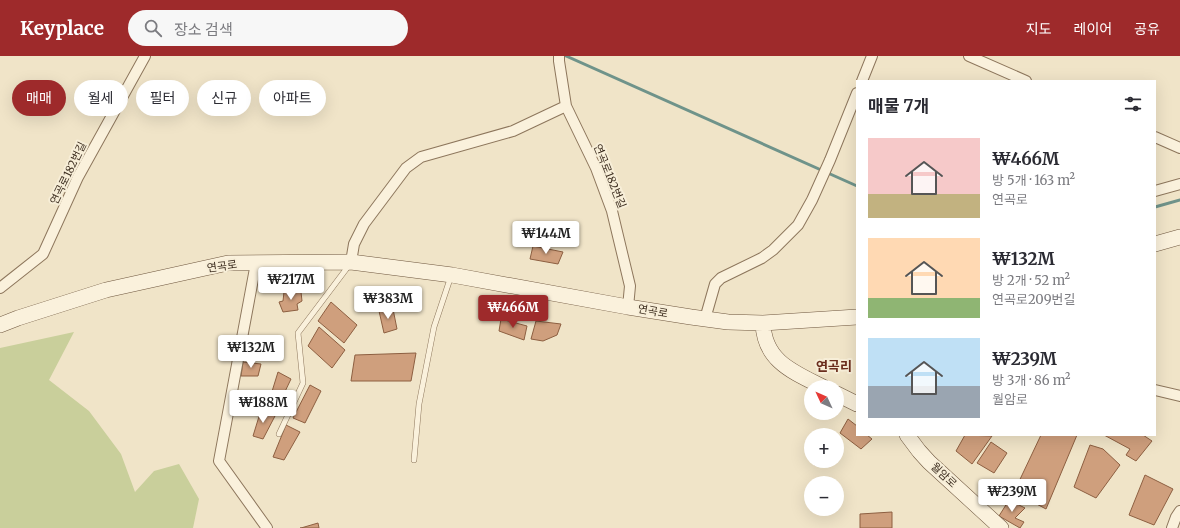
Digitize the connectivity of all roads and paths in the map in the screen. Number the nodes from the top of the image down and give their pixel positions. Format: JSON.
{"nodes":[{"id":1,"x":145,"y":56,"type":"edge"},
{"id":2,"x":872,"y":56,"type":"edge"},
{"id":3,"x":969,"y":56,"type":"edge"},
{"id":4,"x":559,"y":58,"type":"edge"},
{"id":5,"x":862,"y":80,"type":"edge"},
{"id":6,"x":1024,"y":80,"type":"edge"},
{"id":7,"x":856,"y":95,"type":"edge"},
{"id":8,"x":566,"y":106,"type":"junction"},
{"id":9,"x":1156,"y":137,"type":"edge"},
{"id":10,"x":1180,"y":148,"type":"edge"},
{"id":11,"x":1180,"y":184,"type":"edge"},
{"id":12,"x":1156,"y":191,"type":"edge"},
{"id":13,"x":1180,"y":237,"type":"edge"},
{"id":14,"x":1156,"y":244,"type":"edge"},
{"id":15,"x":351,"y":262,"type":"junction"},
{"id":16,"x":256,"y":263,"type":"junction"},
{"id":17,"x":452,"y":275,"type":"junction"},
{"id":18,"x":0,"y":288,"type":"edge"},
{"id":19,"x":628,"y":307,"type":"junction"},
{"id":20,"x":856,"y":316,"type":"edge"},
{"id":21,"x":705,"y":319,"type":"junction"},
{"id":22,"x":763,"y":323,"type":"junction"},
{"id":23,"x":0,"y":325,"type":"edge"},
{"id":24,"x":809,"y":380,"type":"edge"},
{"id":25,"x":1156,"y":390,"type":"edge"},
{"id":26,"x":1180,"y":396,"type":"edge"},
{"id":27,"x":844,"y":398,"type":"edge"},
{"id":28,"x":856,"y":404,"type":"edge"},
{"id":29,"x":279,"y":434,"type":"dead end"},
{"id":30,"x":908,"y":436,"type":"edge"},
{"id":31,"x":414,"y":460,"type":"dead end"},
{"id":32,"x":1180,"y":511,"type":"edge"},
{"id":33,"x":267,"y":528,"type":"edge"},
{"id":34,"x":1001,"y":528,"type":"edge"},
{"id":35,"x":1172,"y":528,"type":"edge"}],
"edges":[{"from":1,"to":18,"type":"street","name":"연곡로182번길"},
{"from":2,"to":5,"type":"street"},
{"from":3,"to":6,"type":"street"},
{"from":4,"to":8,"type":"street","name":"연곡로182번길"},
{"from":7,"to":21,"type":"street"},
{"from":8,"to":15,"type":"street"},
{"from":8,"to":19,"type":"street","name":"연곡로182번길"},
{"from":9,"to":10,"type":"street"},
{"from":11,"to":12,"type":"street"},
{"from":13,"to":14,"type":"street"},
{"from":15,"to":16,"type":"street","name":"연곡로"},
{"from":15,"to":17,"type":"street","name":"연곡로"},
{"from":15,"to":29,"type":"lane"},
{"from":16,"to":23,"type":"street","name":"연곡로"},
{"from":16,"to":33,"type":"street"},
{"from":17,"to":19,"type":"street","name":"연곡로"},
{"from":17,"to":31,"type":"lane"},
{"from":19,"to":21,"type":"street","name":"연곡로"},
{"from":20,"to":22,"type":"street","name":"연곡로"},
{"from":21,"to":22,"type":"street","name":"연곡로"},
{"from":22,"to":24,"type":"street"},
{"from":25,"to":26,"type":"street"},
{"from":27,"to":28,"type":"street"},
{"from":30,"to":34,"type":"street","name":"월암로"},
{"from":32,"to":35,"type":"street"}]}
